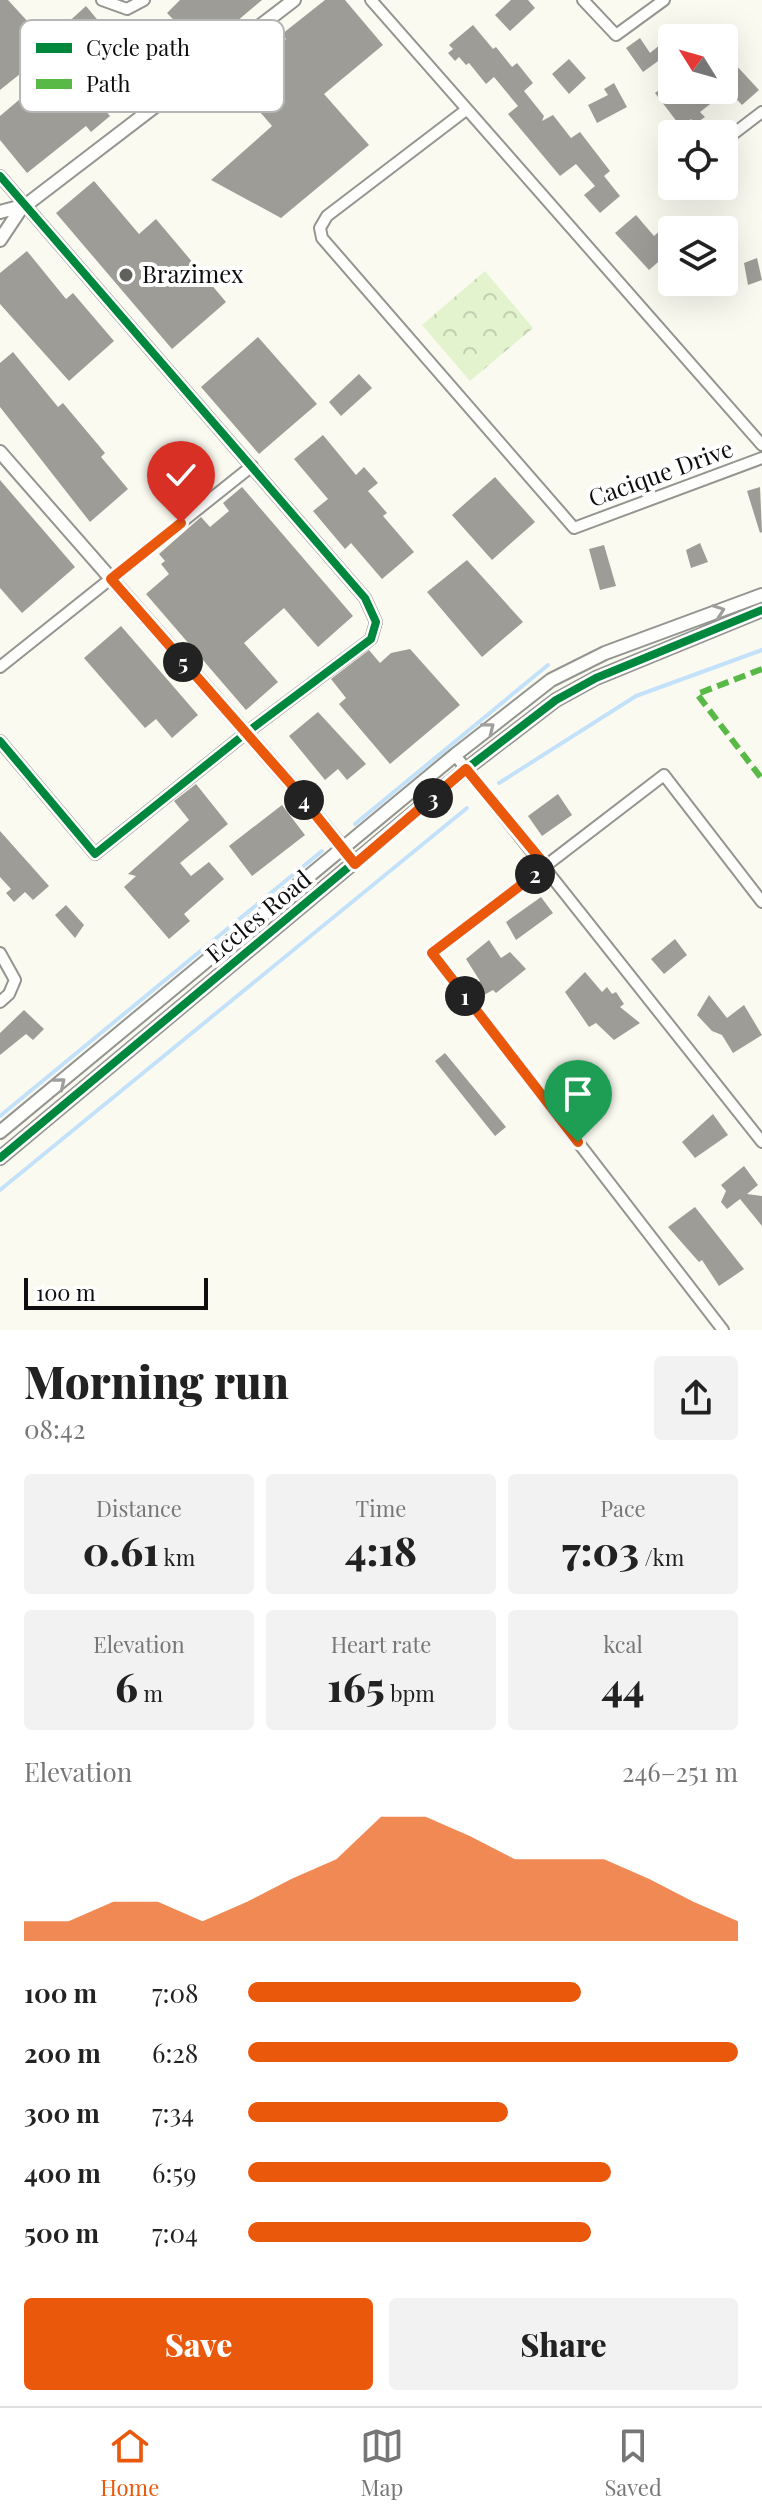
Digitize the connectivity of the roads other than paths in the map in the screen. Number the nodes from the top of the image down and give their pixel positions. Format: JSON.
{"nodes":[{"id":1,"x":102,"y":0,"type":"edge"},
{"id":2,"x":144,"y":0,"type":"edge"},
{"id":3,"x":294,"y":0,"type":"edge"},
{"id":4,"x":371,"y":0,"type":"edge"},
{"id":5,"x":583,"y":0,"type":"edge"},
{"id":6,"x":664,"y":0,"type":"edge"},
{"id":7,"x":268,"y":20,"type":"edge"},
{"id":8,"x":466,"y":110,"type":"junction"},
{"id":9,"x":147,"y":112,"type":"edge"},
{"id":10,"x":762,"y":112,"type":"edge"},
{"id":11,"x":738,"y":130,"type":"edge"},
{"id":12,"x":0,"y":176,"type":"edge"},
{"id":13,"x":24,"y":206,"type":"junction"},
{"id":14,"x":0,"y":212,"type":"edge"},
{"id":15,"x":0,"y":240,"type":"edge"},
{"id":16,"x":762,"y":445,"type":"edge"},
{"id":17,"x":0,"y":452,"type":"edge"},
{"id":18,"x":762,"y":458,"type":"edge"},
{"id":19,"x":252,"y":466,"type":"junction"},
{"id":20,"x":111,"y":579,"type":"junction"},
{"id":21,"x":762,"y":595,"type":"edge"},
{"id":22,"x":762,"y":610,"type":"edge"},
{"id":23,"x":0,"y":667,"type":"edge"},
{"id":24,"x":246,"y":733,"type":"junction"},
{"id":25,"x":0,"y":741,"type":"edge"},
{"id":26,"x":455,"y":755,"type":"junction"},
{"id":27,"x":466,"y":769,"type":"junction"},
{"id":28,"x":343,"y":850,"type":"junction"},
{"id":29,"x":355,"y":864,"type":"junction"},
{"id":30,"x":546,"y":866,"type":"junction"},
{"id":31,"x":762,"y":902,"type":"edge"},
{"id":32,"x":0,"y":953,"type":"edge"},
{"id":33,"x":0,"y":1002,"type":"edge"},
{"id":34,"x":0,"y":1132,"type":"edge"},
{"id":35,"x":762,"y":1142,"type":"edge"},
{"id":36,"x":0,"y":1158,"type":"edge"},
{"id":37,"x":723,"y":1330,"type":"edge"}],
"edges":[{"from":1,"to":2,"type":"street"},
{"from":3,"to":7,"type":"street"},
{"from":4,"to":8,"type":"street"},
{"from":5,"to":6,"type":"street"},
{"from":8,"to":16,"type":"street"},
{"from":8,"to":18,"type":"street","name":"Cacique Drive"},
{"from":9,"to":13,"type":"street"},
{"from":10,"to":11,"type":"street"},
{"from":12,"to":13,"type":"street"},
{"from":13,"to":14,"type":"street"},
{"from":13,"to":15,"type":"street"},
{"from":13,"to":19,"type":"street"},
{"from":17,"to":20,"type":"street"},
{"from":19,"to":20,"type":"street"},
{"from":19,"to":24,"type":"street"},
{"from":20,"to":23,"type":"street"},
{"from":20,"to":24,"type":"street"},
{"from":26,"to":21,"type":"street","name":"Eccles Road","one_way":true},
{"from":22,"to":27,"type":"street","name":"Eccles Road"},
{"from":24,"to":25,"type":"street"},
{"from":24,"to":28,"type":"street"},
{"from":26,"to":27,"type":"street"},
{"from":26,"to":28,"type":"street","name":"Eccles Road"},
{"from":27,"to":29,"type":"street","name":"Eccles Road"},
{"from":27,"to":30,"type":"street"},
{"from":28,"to":29,"type":"street"},
{"from":34,"to":28,"type":"street","name":"Eccles Road","one_way":true},
{"from":29,"to":36,"type":"street","name":"Eccles Road"},
{"from":30,"to":31,"type":"street"},
{"from":30,"to":35,"type":"street"},
{"from":30,"to":37,"type":"street"},
{"from":32,"to":33,"type":"street"}]}
